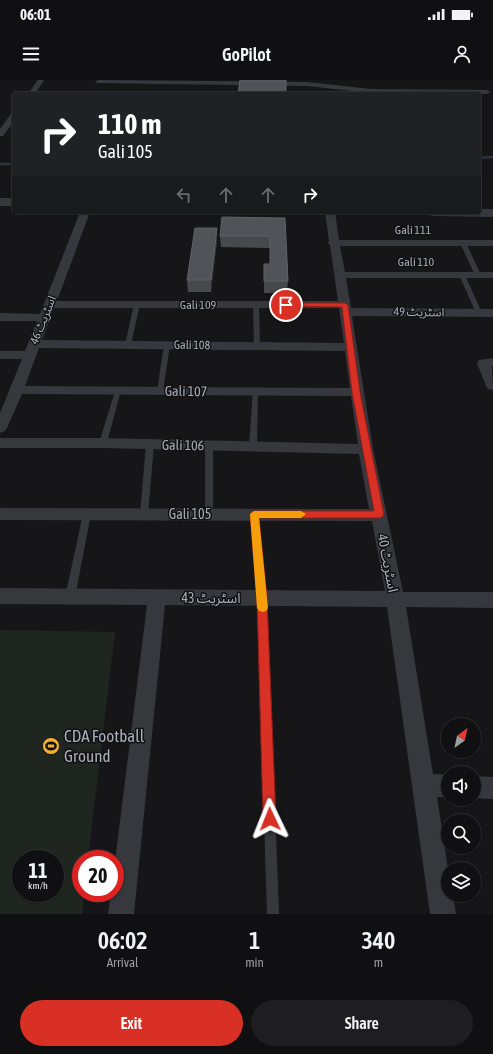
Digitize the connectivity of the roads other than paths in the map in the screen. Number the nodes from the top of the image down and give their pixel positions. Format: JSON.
{"nodes":[{"id":1,"x":41,"y":80,"type":"edge"},
{"id":2,"x":98,"y":82,"type":"dead end"},
{"id":3,"x":307,"y":82,"type":"edge"},
{"id":4,"x":172,"y":84,"type":"edge"},
{"id":5,"x":482,"y":86,"type":"dead end"},
{"id":6,"x":371,"y":91,"type":"junction"},
{"id":7,"x":32,"y":92,"type":"edge"},
{"id":8,"x":367,"y":92,"type":"edge"},
{"id":9,"x":388,"y":92,"type":"edge"},
{"id":10,"x":481,"y":95,"type":"edge"},
{"id":11,"x":12,"y":117,"type":"edge"},
{"id":12,"x":12,"y":118,"type":"edge"},
{"id":13,"x":0,"y":119,"type":"edge"},
{"id":14,"x":12,"y":132,"type":"edge"},
{"id":15,"x":1,"y":133,"type":"edge"},
{"id":16,"x":0,"y":202,"type":"edge"},
{"id":17,"x":12,"y":202,"type":"edge"},
{"id":18,"x":481,"y":205,"type":"edge"},
{"id":19,"x":493,"y":205,"type":"edge"},
{"id":20,"x":0,"y":209,"type":"edge"},
{"id":21,"x":12,"y":209,"type":"edge"},
{"id":22,"x":481,"y":213,"type":"edge"},
{"id":23,"x":493,"y":213,"type":"edge"},
{"id":24,"x":85,"y":214,"type":"edge"},
{"id":25,"x":330,"y":214,"type":"edge"},
{"id":26,"x":333,"y":243,"type":"junction"},
{"id":27,"x":463,"y":243,"type":"junction"},
{"id":28,"x":493,"y":243,"type":"edge"},
{"id":29,"x":339,"y":275,"type":"junction"},
{"id":30,"x":462,"y":275,"type":"junction"},
{"id":31,"x":478,"y":275,"type":"junction"},
{"id":32,"x":493,"y":276,"type":"edge"},
{"id":33,"x":50,"y":304,"type":"junction"},
{"id":34,"x":137,"y":304,"type":"junction"},
{"id":35,"x":256,"y":305,"type":"junction"},
{"id":36,"x":345,"y":308,"type":"junction"},
{"id":37,"x":480,"y":313,"type":"junction"},
{"id":38,"x":493,"y":313,"type":"edge"},
{"id":39,"x":0,"y":317,"type":"edge"},
{"id":40,"x":44,"y":318,"type":"junction"},
{"id":41,"x":128,"y":345,"type":"junction"},
{"id":42,"x":167,"y":345,"type":"junction"},
{"id":43,"x":257,"y":346,"type":"junction"},
{"id":44,"x":350,"y":347,"type":"junction"},
{"id":45,"x":31,"y":349,"type":"junction"},
{"id":46,"x":0,"y":355,"type":"edge"},
{"id":47,"x":489,"y":362,"type":"edge"},
{"id":48,"x":493,"y":386,"type":"edge"},
{"id":49,"x":118,"y":390,"type":"junction"},
{"id":50,"x":160,"y":391,"type":"junction"},
{"id":51,"x":255,"y":392,"type":"junction"},
{"id":52,"x":356,"y":392,"type":"junction"},
{"id":53,"x":9,"y":397,"type":"edge"},
{"id":54,"x":0,"y":428,"type":"edge"},
{"id":55,"x":0,"y":443,"type":"edge"},
{"id":56,"x":103,"y":443,"type":"junction"},
{"id":57,"x":150,"y":444,"type":"junction"},
{"id":58,"x":209,"y":446,"type":"junction"},
{"id":59,"x":253,"y":446,"type":"junction"},
{"id":60,"x":366,"y":449,"type":"junction"},
{"id":61,"x":0,"y":514,"type":"edge"},
{"id":62,"x":87,"y":514,"type":"junction"},
{"id":63,"x":144,"y":514,"type":"junction"},
{"id":64,"x":209,"y":514,"type":"junction"},
{"id":65,"x":254,"y":514,"type":"junction"},
{"id":66,"x":380,"y":515,"type":"junction"},
{"id":67,"x":0,"y":596,"type":"edge"},
{"id":68,"x":70,"y":597,"type":"junction"},
{"id":69,"x":157,"y":598,"type":"junction"},
{"id":70,"x":262,"y":598,"type":"junction"},
{"id":71,"x":395,"y":598,"type":"junction"},
{"id":72,"x":493,"y":600,"type":"edge"},
{"id":73,"x":424,"y":785,"type":"junction"},
{"id":74,"x":441,"y":786,"type":"edge"},
{"id":75,"x":481,"y":787,"type":"edge"},
{"id":76,"x":493,"y":788,"type":"edge"},
{"id":77,"x":121,"y":914,"type":"edge"},
{"id":78,"x":273,"y":914,"type":"edge"},
{"id":79,"x":443,"y":914,"type":"edge"}],
"edges":[{"from":1,"to":7,"type":"street"},
{"from":2,"to":4,"type":"street"},
{"from":3,"to":4,"type":"street"},
{"from":3,"to":6,"type":"street"},
{"from":5,"to":10,"type":"street"},
{"from":6,"to":8,"type":"street"},
{"from":6,"to":9,"type":"street"},
{"from":11,"to":13,"type":"street"},
{"from":12,"to":15,"type":"street"},
{"from":14,"to":15,"type":"street"},
{"from":16,"to":17,"type":"street"},
{"from":18,"to":19,"type":"street"},
{"from":20,"to":21,"type":"street"},
{"from":22,"to":23,"type":"street"},
{"from":24,"to":33,"type":"street","name":"اسٹریٹ 46"},
{"from":25,"to":26,"type":"street","name":"اسٹریٹ 40"},
{"from":26,"to":27,"type":"street","name":"Gali 111"},
{"from":26,"to":29,"type":"street","name":"اسٹریٹ 40"},
{"from":27,"to":28,"type":"street","name":"Gali 111"},
{"from":27,"to":31,"type":"lane"},
{"from":29,"to":30,"type":"street","name":"Gali 110"},
{"from":29,"to":36,"type":"street","name":"اسٹریٹ 40"},
{"from":30,"to":31,"type":"street","name":"Gali 110"},
{"from":30,"to":37,"type":"lane"},
{"from":31,"to":32,"type":"street","name":"Gali 110"},
{"from":33,"to":34,"type":"street","name":"Gali 109"},
{"from":33,"to":40,"type":"street","name":"اسٹریٹ 46"},
{"from":34,"to":35,"type":"street","name":"Gali 109"},
{"from":34,"to":41,"type":"lane"},
{"from":35,"to":36,"type":"street","name":"Gali 109"},
{"from":35,"to":43,"type":"lane"},
{"from":36,"to":37,"type":"street","name":"اسٹریٹ 49"},
{"from":36,"to":44,"type":"street","name":"اسٹریٹ 40"},
{"from":37,"to":38,"type":"street","name":"اسٹریٹ 49"},
{"from":39,"to":40,"type":"street"},
{"from":40,"to":45,"type":"street","name":"اسٹریٹ 46"},
{"from":41,"to":42,"type":"street","name":"Gali 108"},
{"from":41,"to":45,"type":"street","name":"Gali 108"},
{"from":42,"to":43,"type":"street","name":"Gali 108"},
{"from":42,"to":50,"type":"lane"},
{"from":43,"to":44,"type":"street","name":"Gali 108"},
{"from":44,"to":52,"type":"street","name":"اسٹریٹ 40"},
{"from":45,"to":46,"type":"street","name":"Gali 108"},
{"from":45,"to":53,"type":"street","name":"اسٹریٹ 46"},
{"from":47,"to":48,"type":"street"},
{"from":49,"to":50,"type":"street","name":"Gali 107"},
{"from":49,"to":53,"type":"street","name":"Gali 107"},
{"from":49,"to":56,"type":"lane"},
{"from":50,"to":51,"type":"street","name":"Gali 107"},
{"from":51,"to":52,"type":"street","name":"Gali 107"},
{"from":51,"to":59,"type":"lane"},
{"from":52,"to":60,"type":"street","name":"اسٹریٹ 40"},
{"from":53,"to":54,"type":"street","name":"اسٹریٹ 46"},
{"from":55,"to":56,"type":"street","name":"Gali 106"},
{"from":56,"to":57,"type":"street","name":"Gali 106"},
{"from":57,"to":58,"type":"street","name":"Gali 106"},
{"from":57,"to":63,"type":"lane"},
{"from":58,"to":59,"type":"street","name":"Gali 106"},
{"from":58,"to":64,"type":"lane"},
{"from":59,"to":60,"type":"street","name":"Gali 106"},
{"from":60,"to":66,"type":"street","name":"اسٹریٹ 40"},
{"from":61,"to":62,"type":"street","name":"Gali 105"},
{"from":62,"to":63,"type":"street","name":"Gali 105"},
{"from":62,"to":68,"type":"lane"},
{"from":63,"to":64,"type":"street","name":"Gali 105"},
{"from":64,"to":65,"type":"street","name":"Gali 105"},
{"from":65,"to":66,"type":"street","name":"Gali 105"},
{"from":65,"to":70,"type":"lane"},
{"from":66,"to":71,"type":"street","name":"اسٹریٹ 40"},
{"from":67,"to":68,"type":"street","name":"اسٹریٹ 43"},
{"from":68,"to":69,"type":"street","name":"اسٹریٹ 43"},
{"from":69,"to":70,"type":"street","name":"اسٹریٹ 43"},
{"from":69,"to":77,"type":"street"},
{"from":70,"to":71,"type":"street","name":"اسٹریٹ 43"},
{"from":70,"to":78,"type":"lane"},
{"from":71,"to":72,"type":"street","name":"اسٹریٹ 43"},
{"from":71,"to":73,"type":"street","name":"اسٹریٹ 40"},
{"from":73,"to":74,"type":"street"},
{"from":73,"to":79,"type":"street","name":"اسٹریٹ 40"},
{"from":75,"to":76,"type":"street"}]}
